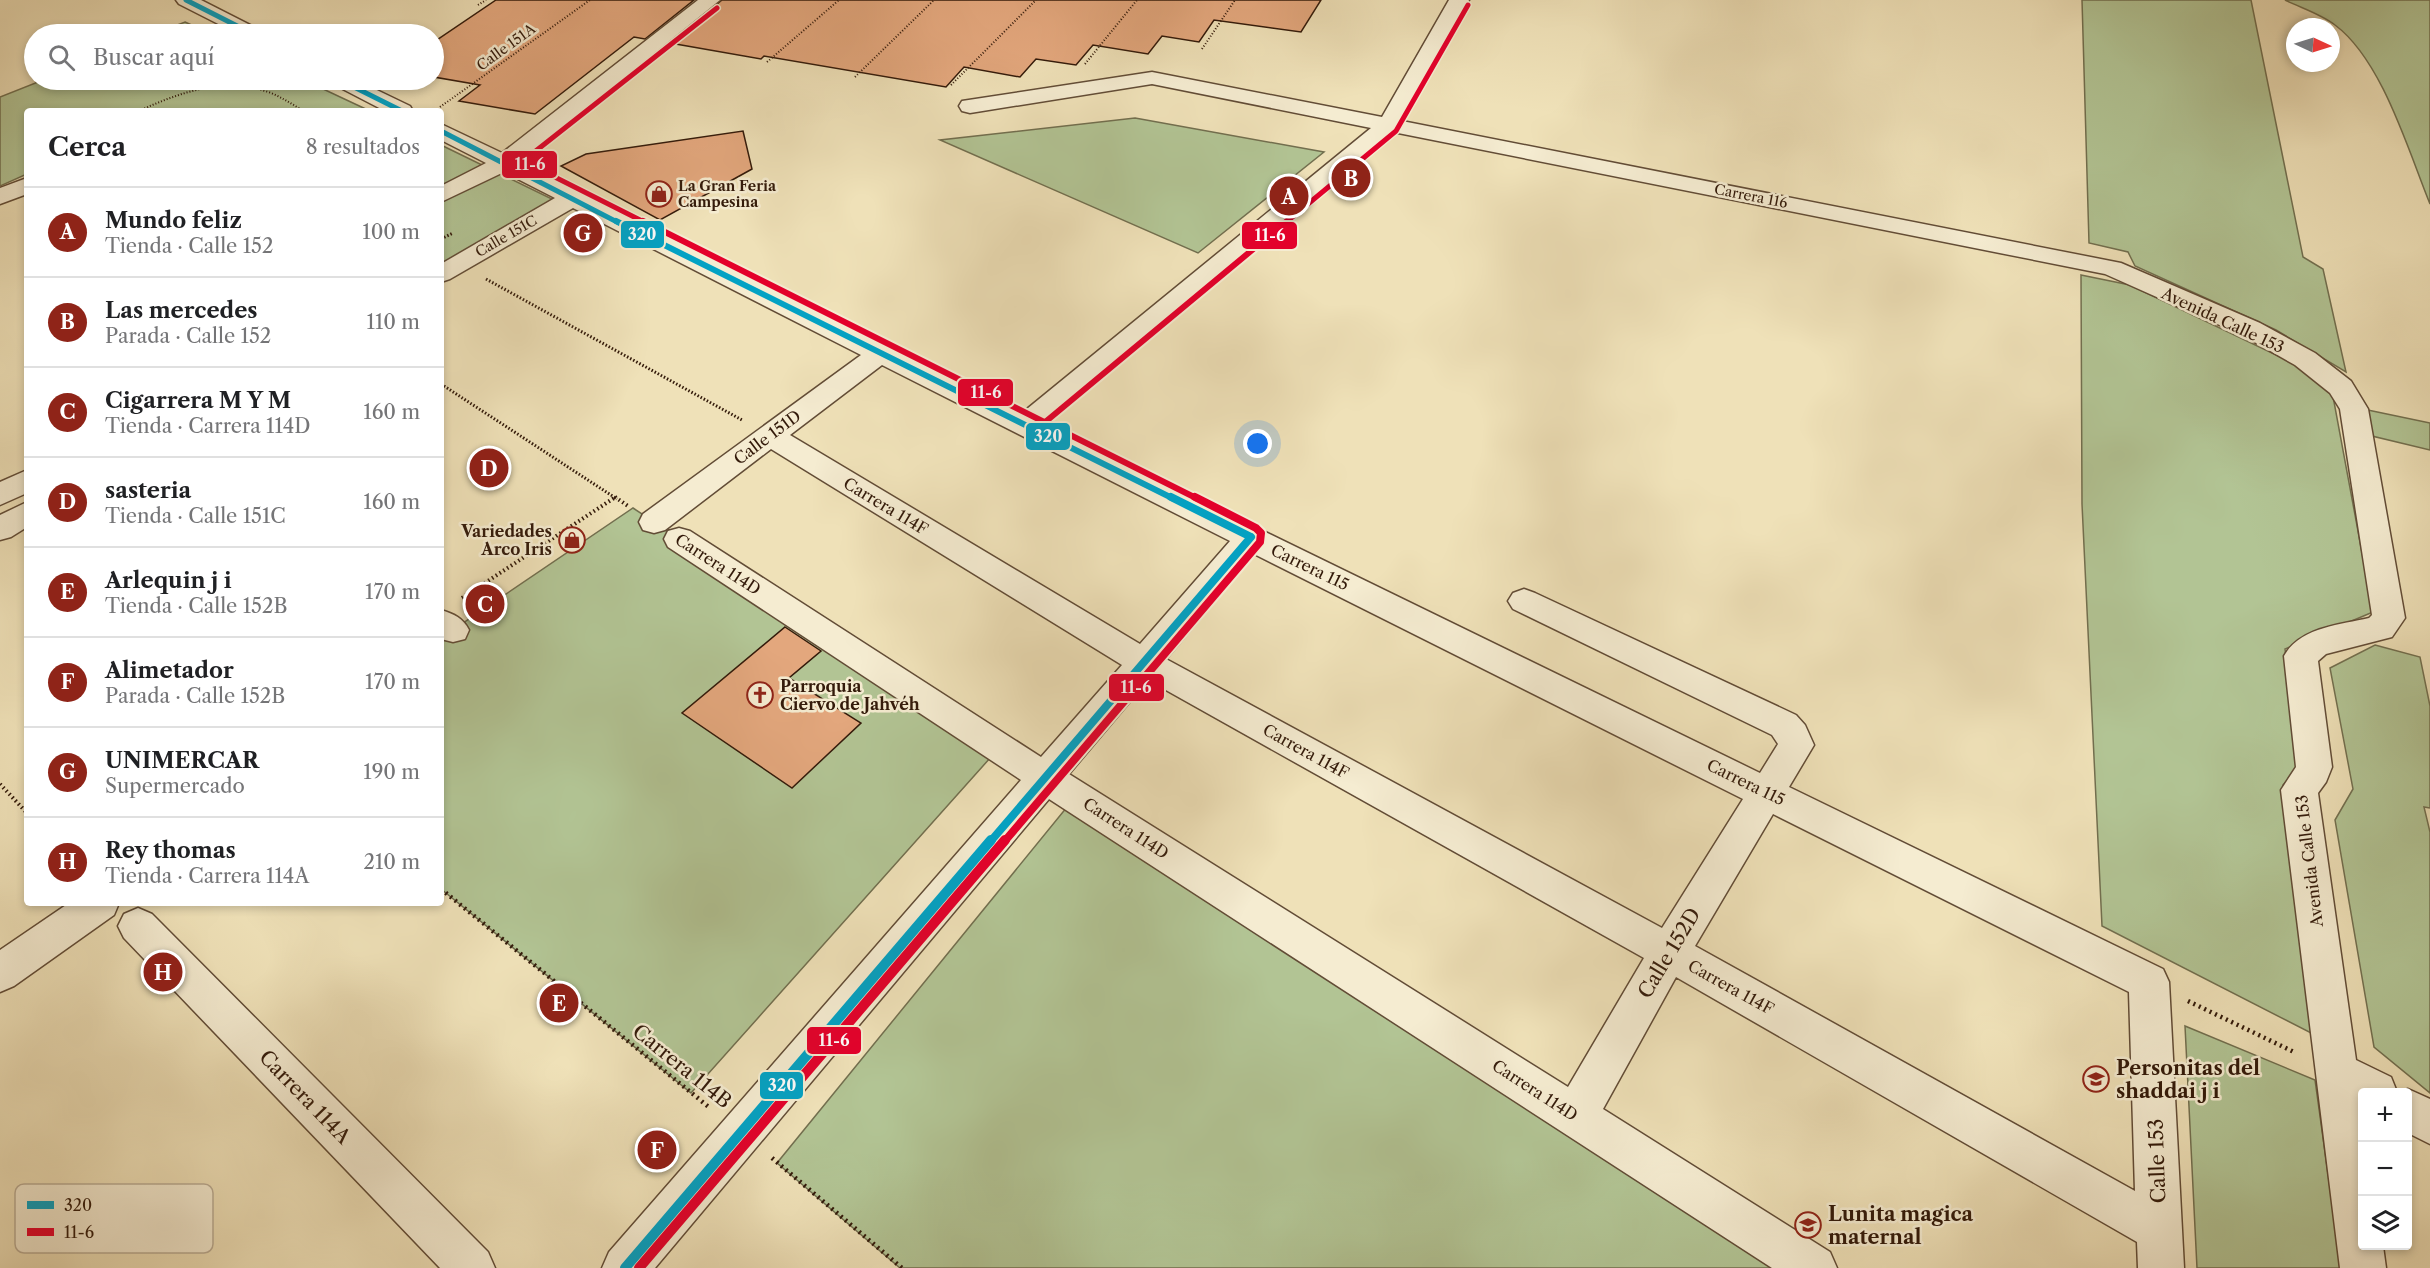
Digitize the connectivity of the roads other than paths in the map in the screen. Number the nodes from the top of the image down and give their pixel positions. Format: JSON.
{"nodes":[{"id":1,"x":186,"y":0,"type":"edge"},
{"id":2,"x":710,"y":0,"type":"edge"},
{"id":3,"x":1459,"y":0,"type":"edge"},
{"id":4,"x":233,"y":24,"type":"edge"},
{"id":5,"x":360,"y":90,"type":"edge"},
{"id":6,"x":970,"y":106,"type":"dead end"},
{"id":7,"x":396,"y":108,"type":"edge"},
{"id":8,"x":1389,"y":124,"type":"junction"},
{"id":9,"x":444,"y":133,"type":"edge"},
{"id":10,"x":504,"y":164,"type":"junction"},
{"id":11,"x":24,"y":186,"type":"edge"},
{"id":12,"x":444,"y":194,"type":"edge"},
{"id":13,"x":0,"y":197,"type":"edge"},
{"id":14,"x":571,"y":199,"type":"junction"},
{"id":15,"x":2112,"y":268,"type":"joint"},
{"id":16,"x":450,"y":269,"type":"edge"},
{"id":17,"x":881,"y":353,"type":"junction"},
{"id":18,"x":1025,"y":425,"type":"junction"},
{"id":19,"x":769,"y":435,"type":"junction"},
{"id":20,"x":24,"y":482,"type":"edge"},
{"id":21,"x":0,"y":495,"type":"edge"},
{"id":22,"x":24,"y":515,"type":"edge"},
{"id":23,"x":0,"y":529,"type":"edge"},
{"id":24,"x":666,"y":530,"type":"joint"},
{"id":25,"x":1251,"y":537,"type":"junction"},
{"id":26,"x":1524,"y":601,"type":"dead end"},
{"id":27,"x":1144,"y":662,"type":"junction"},
{"id":28,"x":1046,"y":777,"type":"junction"},
{"id":29,"x":1766,"y":793,"type":"junction"},
{"id":30,"x":96,"y":906,"type":"edge"},
{"id":31,"x":138,"y":926,"type":"dead end"},
{"id":32,"x":1669,"y":952,"type":"junction"},
{"id":33,"x":0,"y":973,"type":"edge"},
{"id":34,"x":2149,"y":982,"type":"joint"},
{"id":35,"x":2337,"y":1072,"type":"junction"},
{"id":36,"x":2368,"y":1088,"type":"edge"},
{"id":37,"x":2412,"y":1112,"type":"edge"},
{"id":38,"x":1575,"y":1116,"type":"junction"},
{"id":39,"x":2430,"y":1122,"type":"edge"},
{"id":40,"x":2160,"y":1248,"type":"edge"},
{"id":41,"x":472,"y":1268,"type":"edge"},
{"id":42,"x":626,"y":1268,"type":"edge"},
{"id":43,"x":1814,"y":1268,"type":"edge"},
{"id":44,"x":2363,"y":1268,"type":"edge"}],
"edges":[{"from":1,"to":4,"type":"street"},
{"from":2,"to":10,"type":"street"},
{"from":3,"to":8,"type":"street"},
{"from":5,"to":7,"type":"street"},
{"from":6,"to":8,"type":"street","name":"Carrera 116"},
{"from":8,"to":15,"type":"street","name":"Carrera 116"},
{"from":8,"to":18,"type":"street"},
{"from":9,"to":10,"type":"street","name":"Carrera 115"},
{"from":10,"to":12,"type":"street"},
{"from":10,"to":14,"type":"street","name":"Carrera 115"},
{"from":11,"to":13,"type":"street"},
{"from":14,"to":16,"type":"street","name":"Calle 151C"},
{"from":14,"to":17,"type":"street","name":"Carrera 115"},
{"from":15,"to":35,"type":"street","name":"Avenida Calle 153"},
{"from":17,"to":18,"type":"street","name":"Carrera 115"},
{"from":17,"to":19,"type":"street","name":"Calle 151D"},
{"from":18,"to":25,"type":"street","name":"Carrera 115"},
{"from":19,"to":24,"type":"street","name":"Calle 151D"},
{"from":19,"to":27,"type":"street","name":"Carrera 114F"},
{"from":20,"to":21,"type":"street"},
{"from":22,"to":23,"type":"street"},
{"from":24,"to":28,"type":"street","name":"Carrera 114D"},
{"from":25,"to":27,"type":"street"},
{"from":25,"to":29,"type":"street","name":"Carrera 115"},
{"from":26,"to":29,"type":"street","name":"Calle 152D"},
{"from":27,"to":28,"type":"street"},
{"from":27,"to":32,"type":"street","name":"Carrera 114F"},
{"from":28,"to":38,"type":"street","name":"Carrera 114D"},
{"from":28,"to":42,"type":"street"},
{"from":29,"to":32,"type":"street","name":"Calle 152D"},
{"from":29,"to":34,"type":"street","name":"Carrera 115"},
{"from":30,"to":33,"type":"street"},
{"from":31,"to":41,"type":"street","name":"Carrera 114A"},
{"from":32,"to":38,"type":"street","name":"Calle 152D"},
{"from":32,"to":40,"type":"street","name":"Carrera 114F"},
{"from":34,"to":40,"type":"street","name":"Calle 153"},
{"from":35,"to":36,"type":"street"},
{"from":35,"to":44,"type":"street","name":"Avenida Calle 153"},
{"from":37,"to":39,"type":"street"},
{"from":38,"to":43,"type":"street","name":"Carrera 114D"}]}
